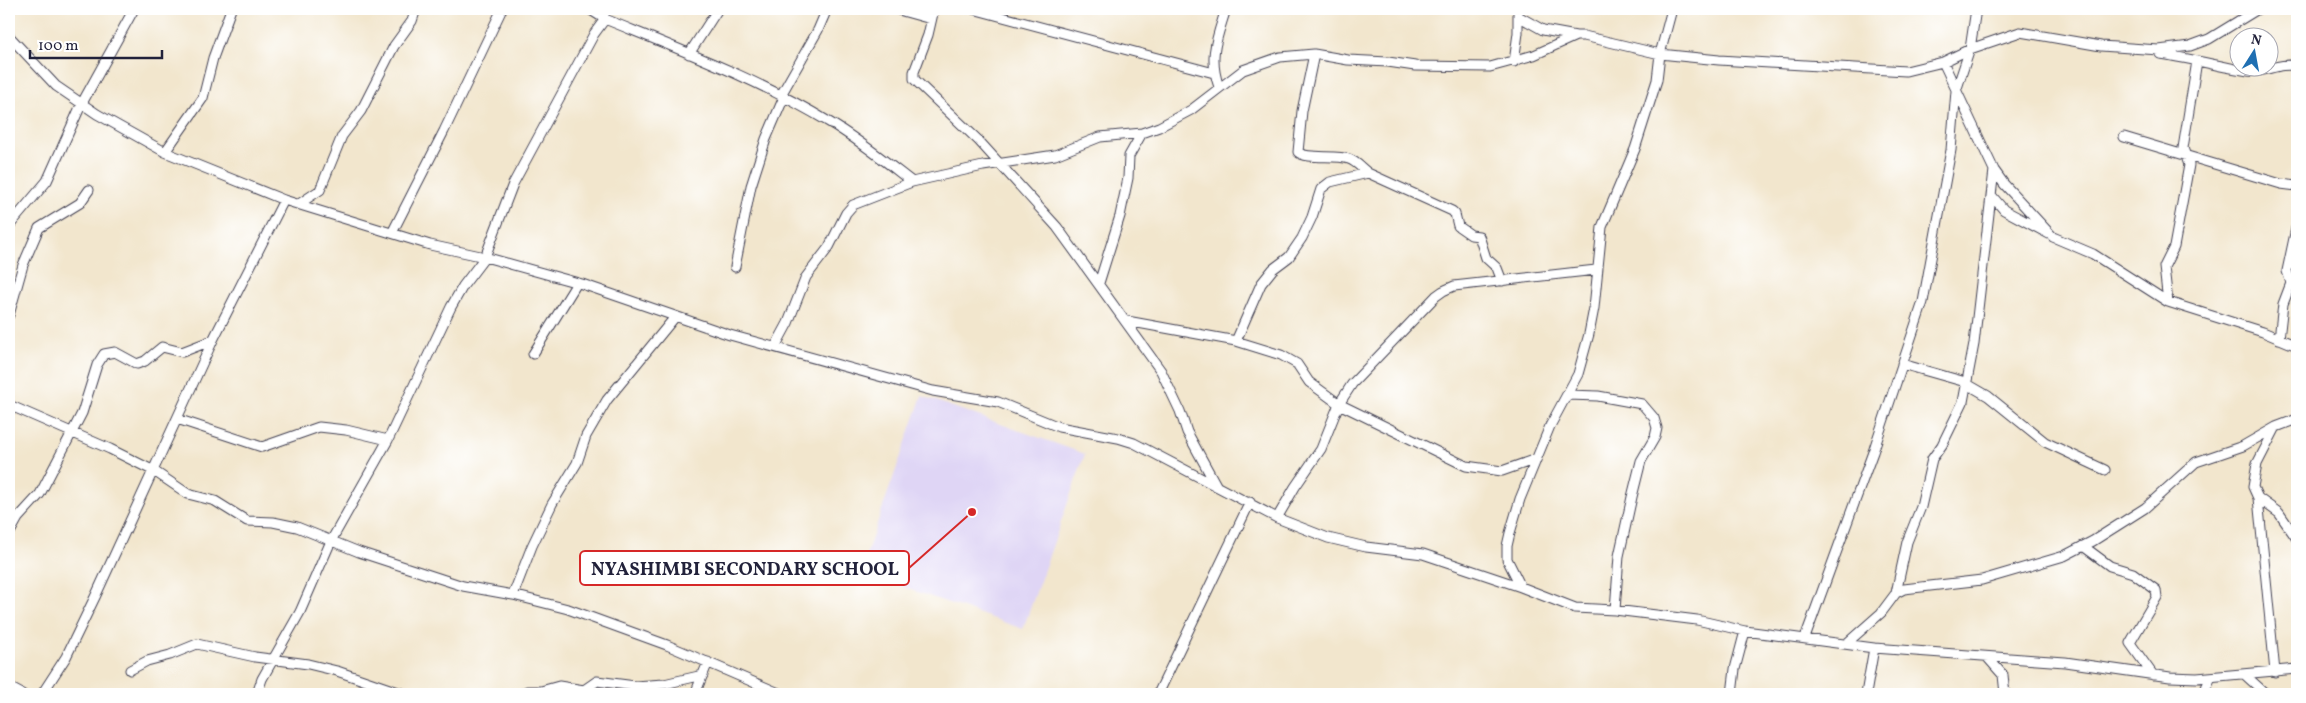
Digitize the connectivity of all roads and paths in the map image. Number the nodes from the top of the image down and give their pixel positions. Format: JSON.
{"nodes":[{"id":1,"x":134,"y":9,"type":"edge"},
{"id":2,"x":231,"y":9,"type":"edge"},
{"id":3,"x":416,"y":9,"type":"edge"},
{"id":4,"x":502,"y":9,"type":"edge"},
{"id":5,"x":589,"y":9,"type":"edge"},
{"id":6,"x":607,"y":9,"type":"edge"},
{"id":7,"x":718,"y":9,"type":"edge"},
{"id":8,"x":827,"y":9,"type":"edge"},
{"id":9,"x":895,"y":9,"type":"edge"},
{"id":10,"x":934,"y":9,"type":"edge"},
{"id":11,"x":973,"y":9,"type":"edge"},
{"id":12,"x":1226,"y":9,"type":"edge"},
{"id":13,"x":1672,"y":9,"type":"edge"},
{"id":14,"x":1976,"y":9,"type":"edge"},
{"id":15,"x":2258,"y":9,"type":"edge"},
{"id":16,"x":1518,"y":12,"type":"edge"},
{"id":17,"x":603,"y":18,"type":"junction"},
{"id":18,"x":931,"y":20,"type":"junction"},
{"id":19,"x":9,"y":36,"type":"edge"},
{"id":20,"x":1576,"y":36,"type":"junction"},
{"id":21,"x":1970,"y":48,"type":"junction"},
{"id":22,"x":689,"y":54,"type":"junction"},
{"id":23,"x":1314,"y":54,"type":"junction"},
{"id":24,"x":1660,"y":54,"type":"junction"},
{"id":25,"x":2160,"y":54,"type":"dead end"},
{"id":26,"x":2197,"y":61,"type":"junction"},
{"id":27,"x":1514,"y":62,"type":"junction"},
{"id":28,"x":1943,"y":62,"type":"junction"},
{"id":29,"x":2297,"y":66,"type":"edge"},
{"id":30,"x":1214,"y":73,"type":"junction"},
{"id":31,"x":1219,"y":87,"type":"junction"},
{"id":32,"x":1956,"y":91,"type":"junction"},
{"id":33,"x":782,"y":96,"type":"junction"},
{"id":34,"x":81,"y":104,"type":"junction"},
{"id":35,"x":1142,"y":133,"type":"junction"},
{"id":36,"x":2124,"y":137,"type":"dead end"},
{"id":37,"x":165,"y":152,"type":"junction"},
{"id":38,"x":2186,"y":156,"type":"junction"},
{"id":39,"x":999,"y":163,"type":"junction"},
{"id":40,"x":1994,"y":170,"type":"junction"},
{"id":41,"x":1368,"y":173,"type":"junction"},
{"id":42,"x":912,"y":182,"type":"junction"},
{"id":43,"x":2297,"y":186,"type":"edge"},
{"id":44,"x":89,"y":190,"type":"dead end"},
{"id":45,"x":1992,"y":196,"type":"junction"},
{"id":46,"x":284,"y":200,"type":"junction"},
{"id":47,"x":299,"y":204,"type":"junction"},
{"id":48,"x":2297,"y":224,"type":"edge"},
{"id":49,"x":9,"y":226,"type":"edge"},
{"id":50,"x":392,"y":233,"type":"junction"},
{"id":51,"x":2054,"y":237,"type":"junction"},
{"id":52,"x":485,"y":257,"type":"junction"},
{"id":53,"x":735,"y":267,"type":"dead end"},
{"id":54,"x":1596,"y":270,"type":"junction"},
{"id":55,"x":1502,"y":281,"type":"junction"},
{"id":56,"x":577,"y":282,"type":"junction"},
{"id":57,"x":1099,"y":283,"type":"junction"},
{"id":58,"x":2168,"y":302,"type":"junction"},
{"id":59,"x":9,"y":314,"type":"edge"},
{"id":60,"x":675,"y":318,"type":"junction"},
{"id":61,"x":1127,"y":321,"type":"junction"},
{"id":62,"x":2279,"y":339,"type":"junction"},
{"id":63,"x":214,"y":340,"type":"junction"},
{"id":64,"x":1236,"y":341,"type":"junction"},
{"id":65,"x":2297,"y":346,"type":"edge"},
{"id":66,"x":775,"y":347,"type":"junction"},
{"id":67,"x":533,"y":354,"type":"dead end"},
{"id":68,"x":1902,"y":364,"type":"junction"},
{"id":69,"x":1966,"y":384,"type":"junction"},
{"id":70,"x":1568,"y":395,"type":"junction"},
{"id":71,"x":1339,"y":404,"type":"junction"},
{"id":72,"x":9,"y":405,"type":"edge"},
{"id":73,"x":177,"y":419,"type":"junction"},
{"id":74,"x":2297,"y":419,"type":"edge"},
{"id":75,"x":2276,"y":427,"type":"junction"},
{"id":76,"x":71,"y":433,"type":"junction"},
{"id":77,"x":388,"y":440,"type":"junction"},
{"id":78,"x":1536,"y":459,"type":"junction"},
{"id":79,"x":2105,"y":470,"type":"dead end"},
{"id":80,"x":154,"y":471,"type":"junction"},
{"id":81,"x":1216,"y":485,"type":"junction"},
{"id":82,"x":2258,"y":498,"type":"junction"},
{"id":83,"x":1250,"y":502,"type":"junction"},
{"id":84,"x":1278,"y":518,"type":"junction"},
{"id":85,"x":9,"y":534,"type":"edge"},
{"id":86,"x":2297,"y":539,"type":"edge"},
{"id":87,"x":331,"y":541,"type":"junction"},
{"id":88,"x":2083,"y":546,"type":"junction"},
{"id":89,"x":1521,"y":587,"type":"junction"},
{"id":90,"x":1896,"y":594,"type":"junction"},
{"id":91,"x":513,"y":595,"type":"junction"},
{"id":92,"x":1615,"y":610,"type":"junction"},
{"id":93,"x":1745,"y":631,"type":"junction"},
{"id":94,"x":1805,"y":638,"type":"junction"},
{"id":95,"x":1847,"y":643,"type":"junction"},
{"id":96,"x":1874,"y":648,"type":"junction"},
{"id":97,"x":1988,"y":658,"type":"junction"},
{"id":98,"x":274,"y":659,"type":"junction"},
{"id":99,"x":708,"y":662,"type":"junction"},
{"id":100,"x":2297,"y":669,"type":"edge"},
{"id":101,"x":130,"y":670,"type":"dead end"},
{"id":102,"x":2275,"y":672,"type":"junction"},
{"id":103,"x":2244,"y":674,"type":"junction"},
{"id":104,"x":703,"y":675,"type":"junction"},
{"id":105,"x":2153,"y":675,"type":"junction"},
{"id":106,"x":2211,"y":677,"type":"junction"},
{"id":107,"x":9,"y":687,"type":"edge"},
{"id":108,"x":22,"y":694,"type":"edge"},
{"id":109,"x":42,"y":694,"type":"edge"},
{"id":110,"x":256,"y":694,"type":"edge"},
{"id":111,"x":404,"y":694,"type":"edge"},
{"id":112,"x":522,"y":694,"type":"edge"},
{"id":113,"x":695,"y":694,"type":"edge"},
{"id":114,"x":780,"y":694,"type":"edge"},
{"id":115,"x":1158,"y":694,"type":"edge"},
{"id":116,"x":1732,"y":694,"type":"edge"},
{"id":117,"x":1866,"y":694,"type":"edge"},
{"id":118,"x":2005,"y":694,"type":"edge"},
{"id":119,"x":2203,"y":694,"type":"edge"},
{"id":120,"x":2266,"y":694,"type":"edge"}],
"edges":[{"from":1,"to":34,"type":"street"},
{"from":2,"to":37,"type":"street"},
{"from":3,"to":47,"type":"street"},
{"from":4,"to":50,"type":"street"},
{"from":5,"to":17,"type":"street"},
{"from":6,"to":17,"type":"street"},
{"from":7,"to":22,"type":"street"},
{"from":8,"to":33,"type":"street"},
{"from":9,"to":18,"type":"street"},
{"from":10,"to":18,"type":"street"},
{"from":11,"to":30,"type":"street"},
{"from":12,"to":30,"type":"street"},
{"from":13,"to":24,"type":"street"},
{"from":14,"to":21,"type":"street"},
{"from":15,"to":21,"type":"street"},
{"from":16,"to":20,"type":"street"},
{"from":16,"to":27,"type":"street"},
{"from":17,"to":22,"type":"street"},
{"from":17,"to":52,"type":"street"},
{"from":18,"to":39,"type":"street"},
{"from":19,"to":34,"type":"street"},
{"from":20,"to":24,"type":"street"},
{"from":20,"to":27,"type":"street"},
{"from":21,"to":28,"type":"street"},
{"from":21,"to":32,"type":"street"},
{"from":22,"to":33,"type":"street"},
{"from":23,"to":27,"type":"street"},
{"from":23,"to":31,"type":"street"},
{"from":23,"to":41,"type":"street"},
{"from":24,"to":28,"type":"street"},
{"from":24,"to":54,"type":"street"},
{"from":25,"to":26,"type":"street"},
{"from":26,"to":29,"type":"street"},
{"from":26,"to":38,"type":"street"},
{"from":28,"to":32,"type":"street"},
{"from":30,"to":31,"type":"street"},
{"from":31,"to":35,"type":"street"},
{"from":32,"to":40,"type":"street"},
{"from":32,"to":68,"type":"street"},
{"from":33,"to":42,"type":"street"},
{"from":33,"to":53,"type":"street"},
{"from":34,"to":37,"type":"street"},
{"from":34,"to":49,"type":"street"},
{"from":35,"to":39,"type":"street"},
{"from":35,"to":57,"type":"street"},
{"from":36,"to":38,"type":"street"},
{"from":37,"to":46,"type":"street"},
{"from":38,"to":43,"type":"street"},
{"from":38,"to":58,"type":"street"},
{"from":39,"to":42,"type":"street"},
{"from":39,"to":57,"type":"street"},
{"from":40,"to":45,"type":"street"},
{"from":40,"to":51,"type":"street"},
{"from":41,"to":55,"type":"street"},
{"from":41,"to":64,"type":"street"},
{"from":42,"to":66,"type":"street"},
{"from":44,"to":59,"type":"street"},
{"from":45,"to":51,"type":"street"},
{"from":45,"to":69,"type":"street"},
{"from":46,"to":47,"type":"street"},
{"from":46,"to":63,"type":"street"},
{"from":47,"to":50,"type":"street"},
{"from":48,"to":62,"type":"street"},
{"from":50,"to":52,"type":"street"},
{"from":51,"to":58,"type":"street"},
{"from":52,"to":56,"type":"street"},
{"from":52,"to":77,"type":"street"},
{"from":54,"to":55,"type":"street"},
{"from":54,"to":70,"type":"street"},
{"from":55,"to":71,"type":"street"},
{"from":56,"to":60,"type":"street"},
{"from":56,"to":67,"type":"street"},
{"from":57,"to":61,"type":"street"},
{"from":58,"to":62,"type":"street"},
{"from":60,"to":66,"type":"street"},
{"from":60,"to":91,"type":"street"},
{"from":61,"to":64,"type":"street"},
{"from":61,"to":81,"type":"street"},
{"from":62,"to":65,"type":"street"},
{"from":63,"to":73,"type":"street"},
{"from":63,"to":76,"type":"street"},
{"from":64,"to":71,"type":"street"},
{"from":66,"to":81,"type":"street"},
{"from":68,"to":69,"type":"street"},
{"from":68,"to":94,"type":"street"},
{"from":69,"to":79,"type":"street"},
{"from":69,"to":90,"type":"street"},
{"from":70,"to":78,"type":"street"},
{"from":70,"to":92,"type":"street"},
{"from":71,"to":78,"type":"street"},
{"from":71,"to":84,"type":"street"},
{"from":72,"to":76,"type":"street"},
{"from":73,"to":77,"type":"street"},
{"from":73,"to":80,"type":"street"},
{"from":74,"to":75,"type":"street"},
{"from":75,"to":82,"type":"street"},
{"from":75,"to":88,"type":"street"},
{"from":76,"to":80,"type":"street"},
{"from":76,"to":85,"type":"street"},
{"from":77,"to":87,"type":"street"},
{"from":78,"to":89,"type":"street"},
{"from":80,"to":87,"type":"street"},
{"from":80,"to":109,"type":"street"},
{"from":81,"to":83,"type":"street"},
{"from":82,"to":86,"type":"street"},
{"from":82,"to":102,"type":"street"},
{"from":83,"to":84,"type":"street"},
{"from":83,"to":115,"type":"street"},
{"from":84,"to":89,"type":"street"},
{"from":87,"to":91,"type":"street"},
{"from":87,"to":98,"type":"street"},
{"from":88,"to":90,"type":"street"},
{"from":88,"to":105,"type":"street"},
{"from":89,"to":92,"type":"street"},
{"from":90,"to":95,"type":"street"},
{"from":91,"to":99,"type":"street"},
{"from":92,"to":93,"type":"street"},
{"from":93,"to":94,"type":"street"},
{"from":93,"to":116,"type":"street"},
{"from":94,"to":95,"type":"street"},
{"from":95,"to":96,"type":"street"},
{"from":96,"to":97,"type":"street"},
{"from":96,"to":117,"type":"street"},
{"from":97,"to":105,"type":"street"},
{"from":97,"to":118,"type":"street"},
{"from":98,"to":101,"type":"street"},
{"from":98,"to":110,"type":"street"},
{"from":98,"to":111,"type":"street"},
{"from":99,"to":104,"type":"street"},
{"from":99,"to":114,"type":"street"},
{"from":100,"to":102,"type":"street"},
{"from":102,"to":103,"type":"street"},
{"from":103,"to":106,"type":"street"},
{"from":103,"to":120,"type":"street"},
{"from":104,"to":112,"type":"street"},
{"from":104,"to":113,"type":"street"},
{"from":105,"to":106,"type":"street"},
{"from":106,"to":119,"type":"street"},
{"from":107,"to":108,"type":"street"}]}
